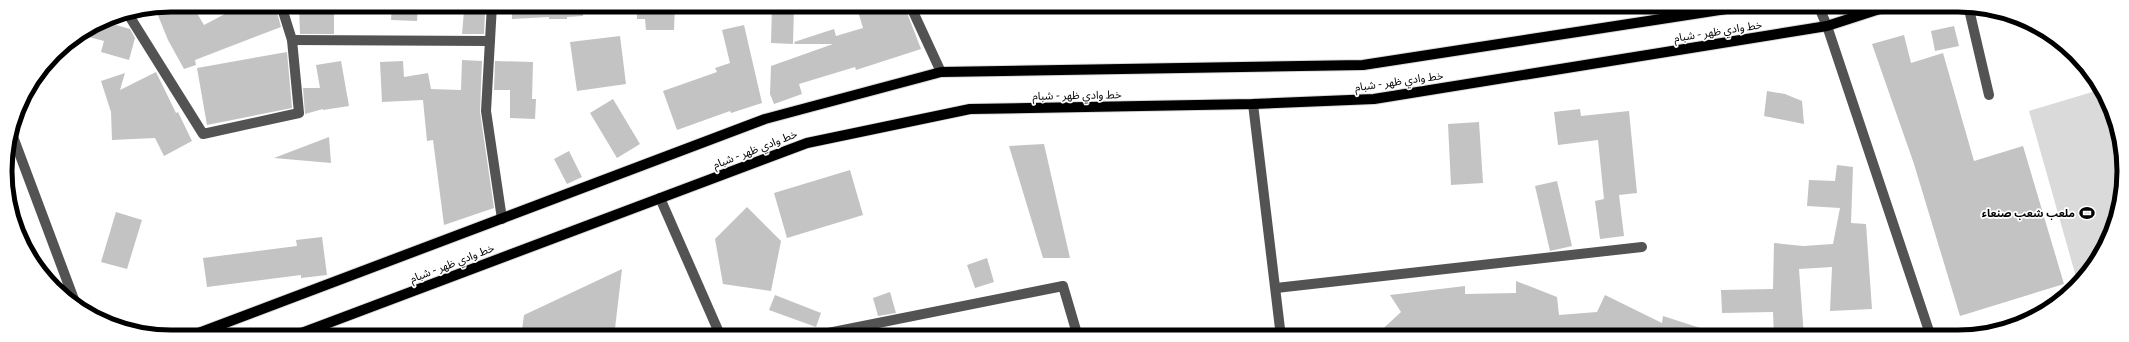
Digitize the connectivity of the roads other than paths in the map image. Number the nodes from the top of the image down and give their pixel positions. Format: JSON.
{"nodes":[{"id":1,"x":283,"y":12,"type":"edge"},
{"id":2,"x":492,"y":12,"type":"edge"},
{"id":3,"x":913,"y":12,"type":"edge"},
{"id":4,"x":1707,"y":12,"type":"edge"},
{"id":5,"x":1821,"y":12,"type":"edge"},
{"id":6,"x":1870,"y":12,"type":"edge"},
{"id":7,"x":1970,"y":12,"type":"edge"},
{"id":8,"x":130,"y":17,"type":"edge"},
{"id":9,"x":1827,"y":26,"type":"junction"},
{"id":10,"x":292,"y":40,"type":"junction"},
{"id":11,"x":490,"y":41,"type":"junction"},
{"id":12,"x":941,"y":72,"type":"junction"},
{"id":13,"x":1989,"y":95,"type":"dead end"},
{"id":14,"x":1253,"y":104,"type":"junction"},
{"id":15,"x":15,"y":141,"type":"edge"},
{"id":16,"x":660,"y":198,"type":"junction"},
{"id":17,"x":502,"y":219,"type":"junction"},
{"id":18,"x":1642,"y":247,"type":"dead end"},
{"id":19,"x":1276,"y":288,"type":"junction"},
{"id":20,"x":73,"y":296,"type":"edge"},
{"id":21,"x":207,"y":330,"type":"edge"},
{"id":22,"x":310,"y":330,"type":"edge"},
{"id":23,"x":718,"y":330,"type":"edge"},
{"id":24,"x":843,"y":330,"type":"edge"},
{"id":25,"x":1076,"y":330,"type":"edge"},
{"id":26,"x":1280,"y":330,"type":"edge"},
{"id":27,"x":1929,"y":330,"type":"edge"}],
"edges":[{"from":1,"to":10,"type":"street"},
{"from":2,"to":11,"type":"street"},
{"from":3,"to":12,"type":"street"},
{"from":4,"to":12,"type":"main road","name":"خط وادي ظهر - شبام"},
{"from":5,"to":9,"type":"street"},
{"from":6,"to":9,"type":"main road","name":"خط وادي ظهر - شبام"},
{"from":7,"to":13,"type":"street"},
{"from":8,"to":10,"type":"street"},
{"from":9,"to":14,"type":"main road","name":"خط وادي ظهر - شبام"},
{"from":9,"to":27,"type":"street"},
{"from":10,"to":11,"type":"street"},
{"from":11,"to":17,"type":"street"},
{"from":12,"to":17,"type":"main road","name":"خط وادي ظهر - شبام"},
{"from":14,"to":16,"type":"main road","name":"خط وادي ظهر - شبام"},
{"from":14,"to":19,"type":"street"},
{"from":15,"to":20,"type":"street"},
{"from":16,"to":22,"type":"main road","name":"خط وادي ظهر - شبام"},
{"from":16,"to":23,"type":"street"},
{"from":17,"to":21,"type":"main road","name":"خط وادي ظهر - شبام"},
{"from":18,"to":19,"type":"street"},
{"from":19,"to":26,"type":"street"},
{"from":24,"to":25,"type":"street"}]}
